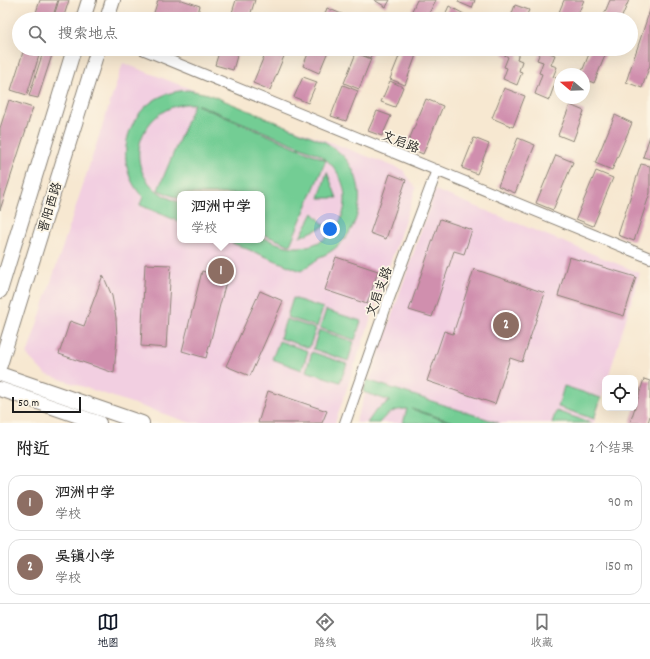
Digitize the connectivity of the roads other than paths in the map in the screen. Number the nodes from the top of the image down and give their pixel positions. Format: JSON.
{"nodes":[{"id":1,"x":89,"y":0,"type":"edge"},
{"id":2,"x":113,"y":0,"type":"edge"},
{"id":3,"x":85,"y":12,"type":"edge"},
{"id":4,"x":109,"y":12,"type":"edge"},
{"id":5,"x":72,"y":56,"type":"edge"},
{"id":6,"x":96,"y":56,"type":"edge"},
{"id":7,"x":159,"y":56,"type":"edge"},
{"id":8,"x":437,"y":170,"type":"junction"},
{"id":9,"x":650,"y":258,"type":"edge"},
{"id":10,"x":0,"y":291,"type":"edge"},
{"id":11,"x":0,"y":365,"type":"edge"},
{"id":12,"x":0,"y":374,"type":"edge"},
{"id":13,"x":0,"y":389,"type":"edge"},
{"id":14,"x":99,"y":423,"type":"edge"},
{"id":15,"x":142,"y":423,"type":"edge"},
{"id":16,"x":345,"y":423,"type":"edge"}],
"edges":[{"from":1,"to":3,"type":"main road"},
{"from":2,"to":4,"type":"main road"},
{"from":5,"to":10,"type":"main road","name":"晋阳西路"},
{"from":6,"to":11,"type":"main road","name":"晋阳西路"},
{"from":7,"to":8,"type":"street","name":"文启路"},
{"from":8,"to":9,"type":"street","name":"文启路"},
{"from":8,"to":16,"type":"street","name":"文启支路"},
{"from":12,"to":15,"type":"main road"},
{"from":13,"to":14,"type":"main road"}]}
